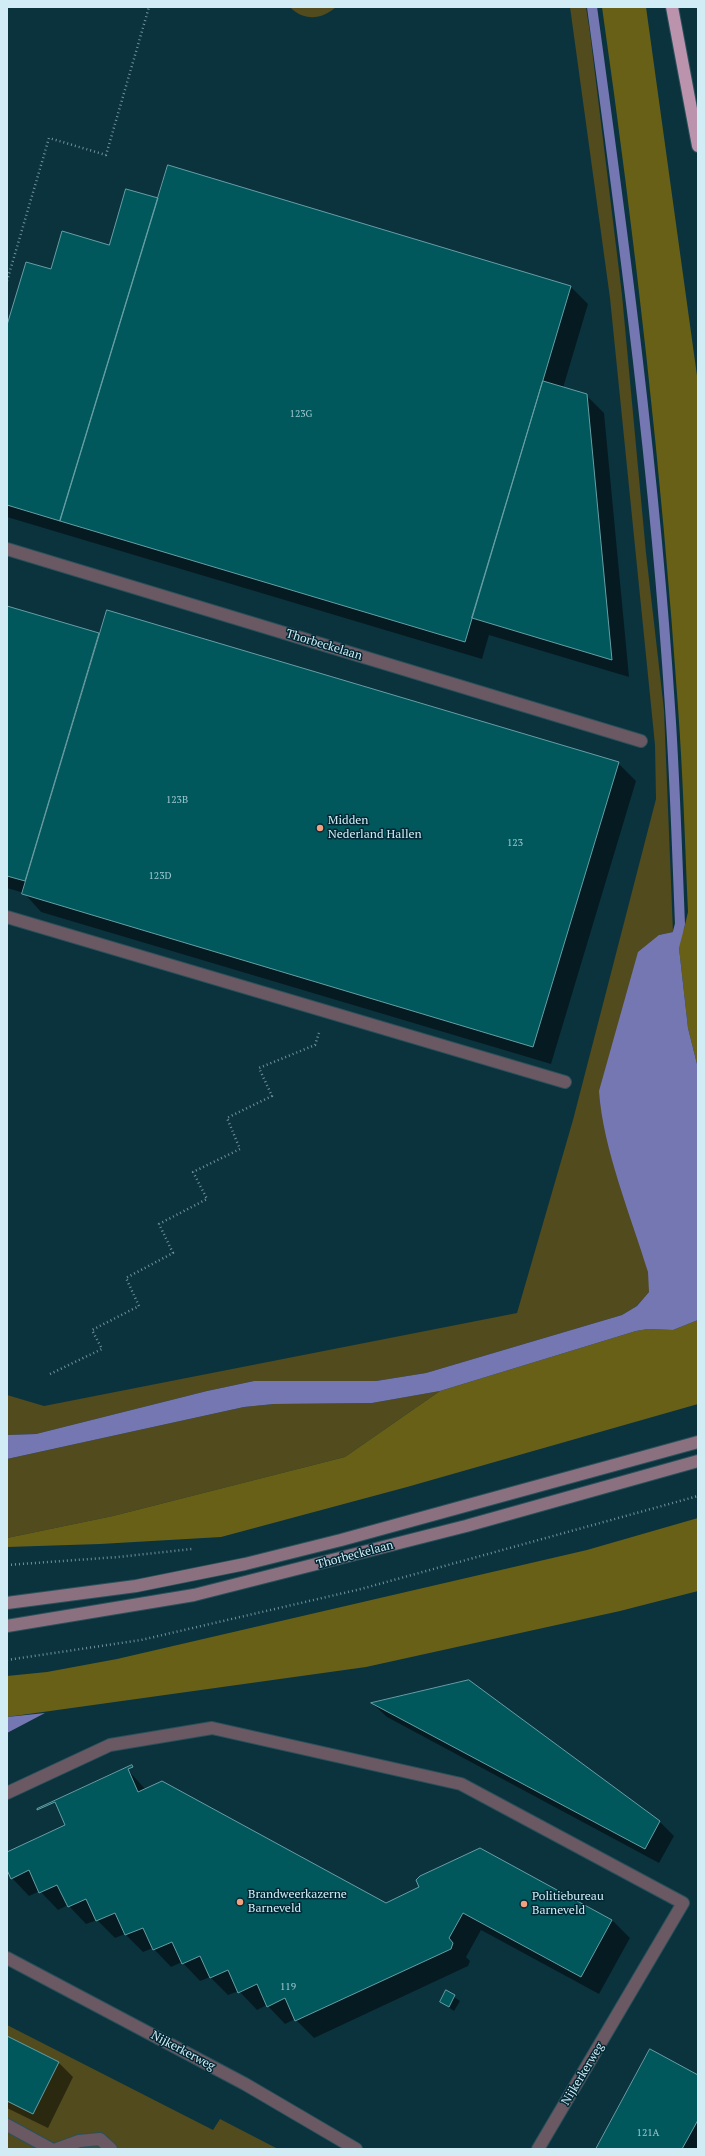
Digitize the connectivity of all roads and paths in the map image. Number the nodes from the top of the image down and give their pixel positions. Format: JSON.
{"nodes":[{"id":1,"x":149,"y":7,"type":"edge"},
{"id":2,"x":672,"y":7,"type":"edge"},
{"id":3,"x":698,"y":146,"type":"edge"},
{"id":4,"x":7,"y":281,"type":"edge"},
{"id":5,"x":7,"y":549,"type":"edge"},
{"id":6,"x":641,"y":741,"type":"dead end"},
{"id":7,"x":7,"y":918,"type":"edge"},
{"id":8,"x":326,"y":1011,"type":"junction"},
{"id":9,"x":565,"y":1082,"type":"dead end"},
{"id":10,"x":50,"y":1374,"type":"dead end"},
{"id":11,"x":698,"y":1442,"type":"edge"},
{"id":12,"x":698,"y":1461,"type":"edge"},
{"id":13,"x":698,"y":1496,"type":"edge"},
{"id":14,"x":194,"y":1548,"type":"dead end"},
{"id":15,"x":7,"y":1565,"type":"edge"},
{"id":16,"x":7,"y":1603,"type":"edge"},
{"id":17,"x":7,"y":1626,"type":"edge"},
{"id":18,"x":7,"y":1660,"type":"edge"},
{"id":19,"x":7,"y":1792,"type":"edge"},
{"id":20,"x":7,"y":1958,"type":"edge"},
{"id":21,"x":7,"y":2125,"type":"edge"},
{"id":22,"x":51,"y":2149,"type":"edge"},
{"id":23,"x":57,"y":2149,"type":"edge"},
{"id":24,"x":111,"y":2149,"type":"edge"},
{"id":25,"x":356,"y":2149,"type":"edge"},
{"id":26,"x":538,"y":2149,"type":"edge"}],
"edges":[{"from":1,"to":4,"type":"path"},
{"from":2,"to":3,"type":"highway"},
{"from":5,"to":6,"type":"street","name":"Thorbeckelaan"},
{"from":7,"to":8,"type":"street"},
{"from":8,"to":9,"type":"street"},
{"from":8,"to":10,"type":"path"},
{"from":11,"to":16,"type":"main road","name":"Thorbeckelaan"},
{"from":12,"to":17,"type":"main road","name":"Thorbeckelaan"},
{"from":13,"to":18,"type":"path"},
{"from":14,"to":15,"type":"path"},
{"from":19,"to":26,"type":"street","name":"Nijkerkerweg"},
{"from":20,"to":25,"type":"street","name":"Nijkerkerweg"},
{"from":21,"to":22,"type":"street"},
{"from":23,"to":24,"type":"street"}]}
